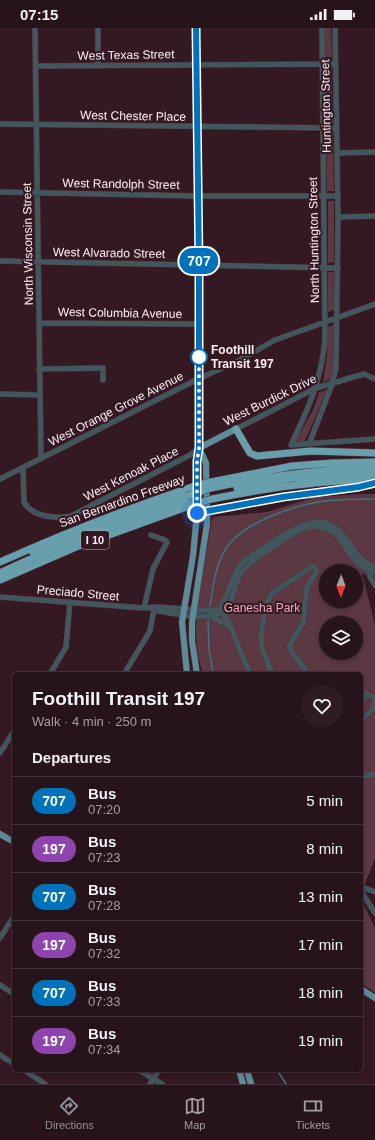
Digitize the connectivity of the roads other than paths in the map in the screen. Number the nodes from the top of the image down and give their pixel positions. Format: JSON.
{"nodes":[{"id":1,"x":35,"y":28,"type":"edge"},
{"id":2,"x":98,"y":28,"type":"edge"},
{"id":3,"x":196,"y":28,"type":"edge"},
{"id":4,"x":322,"y":28,"type":"edge"},
{"id":5,"x":335,"y":28,"type":"edge"},
{"id":6,"x":196,"y":64,"type":"junction"},
{"id":7,"x":323,"y":64,"type":"junction"},
{"id":8,"x":336,"y":64,"type":"junction"},
{"id":9,"x":98,"y":65,"type":"junction"},
{"id":10,"x":36,"y":66,"type":"junction"},
{"id":11,"x":0,"y":124,"type":"edge"},
{"id":12,"x":36,"y":125,"type":"junction"},
{"id":13,"x":197,"y":127,"type":"junction"},
{"id":14,"x":323,"y":128,"type":"junction"},
{"id":15,"x":337,"y":128,"type":"junction"},
{"id":16,"x":337,"y":152,"type":"junction"},
{"id":17,"x":375,"y":152,"type":"edge"},
{"id":18,"x":0,"y":192,"type":"edge"},
{"id":19,"x":38,"y":193,"type":"junction"},
{"id":20,"x":198,"y":196,"type":"junction"},
{"id":21,"x":324,"y":196,"type":"junction"},
{"id":22,"x":338,"y":196,"type":"junction"},
{"id":23,"x":375,"y":216,"type":"edge"},
{"id":24,"x":338,"y":217,"type":"junction"},
{"id":25,"x":0,"y":261,"type":"edge"},
{"id":26,"x":39,"y":262,"type":"junction"},
{"id":27,"x":199,"y":264,"type":"junction"},
{"id":28,"x":324,"y":267,"type":"junction"},
{"id":29,"x":338,"y":268,"type":"junction"},
{"id":30,"x":375,"y":304,"type":"edge"},
{"id":31,"x":338,"y":318,"type":"junction"},
{"id":32,"x":325,"y":322,"type":"junction"},
{"id":33,"x":40,"y":323,"type":"junction"},
{"id":34,"x":199,"y":324,"type":"junction"},
{"id":35,"x":39,"y":368,"type":"junction"},
{"id":36,"x":198,"y":379,"type":"junction"},
{"id":37,"x":375,"y":379,"type":"edge"},
{"id":38,"x":103,"y":380,"type":"dead end"},
{"id":39,"x":333,"y":383,"type":"junction"},
{"id":40,"x":316,"y":388,"type":"junction"},
{"id":41,"x":0,"y":394,"type":"edge"},
{"id":42,"x":40,"y":395,"type":"junction"},
{"id":43,"x":236,"y":429,"type":"junction"},
{"id":44,"x":375,"y":439,"type":"edge"},
{"id":45,"x":309,"y":444,"type":"junction"},
{"id":46,"x":199,"y":448,"type":"junction"},
{"id":47,"x":375,"y":453,"type":"edge"},
{"id":48,"x":41,"y":459,"type":"junction"},
{"id":49,"x":375,"y":462,"type":"edge"},
{"id":50,"x":23,"y":468,"type":"junction"},
{"id":51,"x":375,"y":468,"type":"edge"},
{"id":52,"x":375,"y":474,"type":"edge"},
{"id":53,"x":0,"y":479,"type":"edge"},
{"id":54,"x":375,"y":481,"type":"edge"},
{"id":55,"x":211,"y":491,"type":"junction"},
{"id":56,"x":190,"y":500,"type":"junction"},
{"id":57,"x":207,"y":511,"type":"junction"},
{"id":58,"x":197,"y":513,"type":"junction"},
{"id":59,"x":151,"y":535,"type":"dead end"},
{"id":60,"x":0,"y":562,"type":"edge"},
{"id":61,"x":0,"y":567,"type":"edge"},
{"id":62,"x":373,"y":570,"type":"edge"},
{"id":63,"x":0,"y":573,"type":"edge"},
{"id":64,"x":0,"y":580,"type":"edge"},
{"id":65,"x":375,"y":585,"type":"edge"},
{"id":66,"x":0,"y":597,"type":"edge"},
{"id":67,"x":70,"y":602,"type":"junction"},
{"id":68,"x":144,"y":608,"type":"junction"},
{"id":69,"x":154,"y":609,"type":"junction"},
{"id":70,"x":220,"y":610,"type":"junction"},
{"id":71,"x":184,"y":611,"type":"junction"},
{"id":72,"x":193,"y":612,"type":"junction"},
{"id":73,"x":209,"y":616,"type":"junction"},
{"id":74,"x":231,"y":627,"type":"junction"},
{"id":75,"x":51,"y":672,"type":"edge"},
{"id":76,"x":125,"y":672,"type":"edge"},
{"id":77,"x":187,"y":672,"type":"edge"},
{"id":78,"x":196,"y":672,"type":"edge"},
{"id":79,"x":249,"y":672,"type":"edge"},
{"id":80,"x":271,"y":672,"type":"edge"},
{"id":81,"x":307,"y":672,"type":"edge"},
{"id":82,"x":364,"y":694,"type":"edge"},
{"id":83,"x":375,"y":697,"type":"edge"},
{"id":84,"x":375,"y":701,"type":"edge"},
{"id":85,"x":363,"y":718,"type":"edge"},
{"id":86,"x":12,"y":734,"type":"edge"},
{"id":87,"x":0,"y":753,"type":"edge"},
{"id":88,"x":375,"y":774,"type":"edge"},
{"id":89,"x":363,"y":777,"type":"edge"},
{"id":90,"x":0,"y":834,"type":"edge"},
{"id":91,"x":12,"y":841,"type":"edge"},
{"id":92,"x":363,"y":888,"type":"edge"},
{"id":93,"x":375,"y":892,"type":"edge"},
{"id":94,"x":363,"y":893,"type":"edge"},
{"id":95,"x":375,"y":913,"type":"edge"},
{"id":96,"x":12,"y":920,"type":"edge"},
{"id":97,"x":0,"y":938,"type":"edge"},
{"id":98,"x":0,"y":985,"type":"edge"},
{"id":99,"x":363,"y":990,"type":"edge"},
{"id":100,"x":12,"y":993,"type":"edge"},
{"id":101,"x":375,"y":998,"type":"edge"},
{"id":102,"x":0,"y":1055,"type":"edge"},
{"id":103,"x":12,"y":1063,"type":"edge"},
{"id":104,"x":27,"y":1072,"type":"edge"},
{"id":105,"x":142,"y":1072,"type":"edge"},
{"id":106,"x":158,"y":1072,"type":"edge"},
{"id":107,"x":240,"y":1072,"type":"edge"},
{"id":108,"x":248,"y":1072,"type":"edge"},
{"id":109,"x":153,"y":1078,"type":"junction"},
{"id":110,"x":46,"y":1084,"type":"edge"},
{"id":111,"x":150,"y":1084,"type":"edge"},
{"id":112,"x":162,"y":1084,"type":"edge"},
{"id":113,"x":243,"y":1084,"type":"edge"},
{"id":114,"x":251,"y":1084,"type":"edge"}],
"edges":[{"from":1,"to":10,"type":"street","name":"North Wisconsin Street"},
{"from":2,"to":9,"type":"street"},
{"from":3,"to":6,"type":"street"},
{"from":4,"to":7,"type":"street","name":"North Huntington Street"},
{"from":5,"to":8,"type":"street","name":"Huntington Street"},
{"from":6,"to":7,"type":"street","name":"West Texas Street"},
{"from":6,"to":9,"type":"street","name":"West Texas Street"},
{"from":6,"to":13,"type":"street"},
{"from":7,"to":8,"type":"street","name":"West Texas Street"},
{"from":7,"to":14,"type":"street","name":"North Huntington Street"},
{"from":8,"to":15,"type":"street","name":"Huntington Street"},
{"from":9,"to":10,"type":"street","name":"West Texas Street"},
{"from":10,"to":12,"type":"street","name":"North Wisconsin Street"},
{"from":11,"to":12,"type":"street","name":"West Chester Place"},
{"from":12,"to":13,"type":"street","name":"West Chester Place"},
{"from":12,"to":19,"type":"street","name":"North Wisconsin Street"},
{"from":13,"to":14,"type":"street","name":"West Chester Place"},
{"from":13,"to":20,"type":"street"},
{"from":14,"to":15,"type":"street","name":"West Chester Place"},
{"from":14,"to":21,"type":"street","name":"North Huntington Street"},
{"from":15,"to":16,"type":"street","name":"Huntington Street"},
{"from":16,"to":17,"type":"street"},
{"from":16,"to":22,"type":"street","name":"Huntington Street"},
{"from":18,"to":19,"type":"street","name":"West Randolph Street"},
{"from":19,"to":20,"type":"street","name":"West Randolph Street"},
{"from":19,"to":26,"type":"street","name":"North Wisconsin Street"},
{"from":20,"to":21,"type":"street","name":"West Randolph Street"},
{"from":20,"to":27,"type":"street"},
{"from":21,"to":22,"type":"street","name":"West Randolph Street"},
{"from":21,"to":28,"type":"street","name":"North Huntington Street"},
{"from":22,"to":24,"type":"street","name":"Huntington Street"},
{"from":23,"to":24,"type":"street"},
{"from":24,"to":29,"type":"street","name":"Huntington Street"},
{"from":25,"to":26,"type":"street","name":"West Alvarado Street"},
{"from":26,"to":27,"type":"street","name":"West Alvarado Street"},
{"from":26,"to":33,"type":"street","name":"North Wisconsin Street"},
{"from":27,"to":28,"type":"street","name":"West Alvarado Street"},
{"from":27,"to":34,"type":"street"},
{"from":28,"to":29,"type":"street","name":"West Alvarado Street"},
{"from":28,"to":32,"type":"street","name":"North Huntington Street"},
{"from":29,"to":31,"type":"street","name":"Huntington Street"},
{"from":30,"to":31,"type":"street","name":"West Orange Grove Avenue"},
{"from":31,"to":32,"type":"street","name":"West Orange Grove Avenue"},
{"from":31,"to":39,"type":"street","name":"Huntington Street"},
{"from":32,"to":36,"type":"street","name":"West Orange Grove Avenue"},
{"from":32,"to":40,"type":"street","name":"North Huntington Street"},
{"from":33,"to":34,"type":"street","name":"West Columbia Avenue"},
{"from":33,"to":35,"type":"street","name":"North Wisconsin Street"},
{"from":34,"to":36,"type":"street"},
{"from":35,"to":38,"type":"street"},
{"from":35,"to":42,"type":"street","name":"North Wisconsin Street"},
{"from":36,"to":46,"type":"street"},
{"from":36,"to":48,"type":"street","name":"West Orange Grove Avenue"},
{"from":37,"to":39,"type":"street","name":"West Burdick Drive"},
{"from":39,"to":40,"type":"street","name":"West Burdick Drive"},
{"from":39,"to":45,"type":"street","name":"Huntington Street"},
{"from":40,"to":43,"type":"street","name":"West Burdick Drive"},
{"from":40,"to":45,"type":"street","name":"North Huntington Street"},
{"from":41,"to":42,"type":"street"},
{"from":42,"to":48,"type":"street","name":"North Wisconsin Street"},
{"from":43,"to":46,"type":"main road","name":"West Burdick Drive"},
{"from":43,"to":47,"type":"highway"},
{"from":44,"to":45,"type":"street"},
{"from":46,"to":50,"type":"street","name":"West Kenoak Place"},
{"from":46,"to":57,"type":"main road"},
{"from":46,"to":58,"type":"main road"},
{"from":48,"to":50,"type":"street","name":"West Orange Grove Avenue"},
{"from":49,"to":55,"type":"highway","name":"San Bernardino Freeway","number":"I 10"},
{"from":50,"to":53,"type":"street","name":"West Orange Grove Avenue"},
{"from":51,"to":55,"type":"highway"},
{"from":52,"to":55,"type":"highway"},
{"from":54,"to":55,"type":"highway","name":"San Bernardino Freeway","number":"I 10"},
{"from":54,"to":57,"type":"highway"},
{"from":55,"to":56,"type":"highway","name":"San Bernardino Freeway","number":"I 10","bridge":true},
{"from":55,"to":56,"type":"highway","bridge":true},
{"from":55,"to":60,"type":"highway","name":"San Bernardino Freeway","number":"I 10","bridge":true},
{"from":56,"to":61,"type":"highway"},
{"from":56,"to":63,"type":"highway"},
{"from":56,"to":64,"type":"highway","name":"San Bernardino Freeway","number":"I 10"},
{"from":57,"to":58,"type":"highway"},
{"from":57,"to":72,"type":"main road"},
{"from":58,"to":71,"type":"main road"},
{"from":59,"to":68,"type":"street"},
{"from":62,"to":65,"type":"street"},
{"from":62,"to":70,"type":"street"},
{"from":66,"to":67,"type":"street","name":"Preciado Street"},
{"from":67,"to":68,"type":"street","name":"Preciado Street"},
{"from":67,"to":75,"type":"street"},
{"from":68,"to":69,"type":"street","name":"Preciado Street"},
{"from":69,"to":71,"type":"street","name":"Preciado Street"},
{"from":69,"to":76,"type":"street"},
{"from":70,"to":72,"type":"street"},
{"from":70,"to":73,"type":"street"},
{"from":70,"to":74,"type":"street"},
{"from":71,"to":72,"type":"street","name":"Preciado Street"},
{"from":71,"to":77,"type":"main road"},
{"from":72,"to":73,"type":"street"},
{"from":72,"to":78,"type":"main road"},
{"from":73,"to":74,"type":"street"},
{"from":74,"to":79,"type":"street"},
{"from":80,"to":81,"type":"street"},
{"from":82,"to":83,"type":"street"},
{"from":84,"to":85,"type":"street"},
{"from":86,"to":87,"type":"street"},
{"from":88,"to":89,"type":"street"},
{"from":90,"to":91,"type":"main road"},
{"from":92,"to":93,"type":"street"},
{"from":94,"to":95,"type":"street"},
{"from":96,"to":97,"type":"street"},
{"from":98,"to":100,"type":"street"},
{"from":99,"to":101,"type":"main road"},
{"from":102,"to":103,"type":"street"},
{"from":104,"to":110,"type":"street"},
{"from":105,"to":109,"type":"street"},
{"from":106,"to":109,"type":"street"},
{"from":107,"to":113,"type":"main road"},
{"from":108,"to":114,"type":"main road"},
{"from":109,"to":111,"type":"street"},
{"from":109,"to":112,"type":"street"}]}
